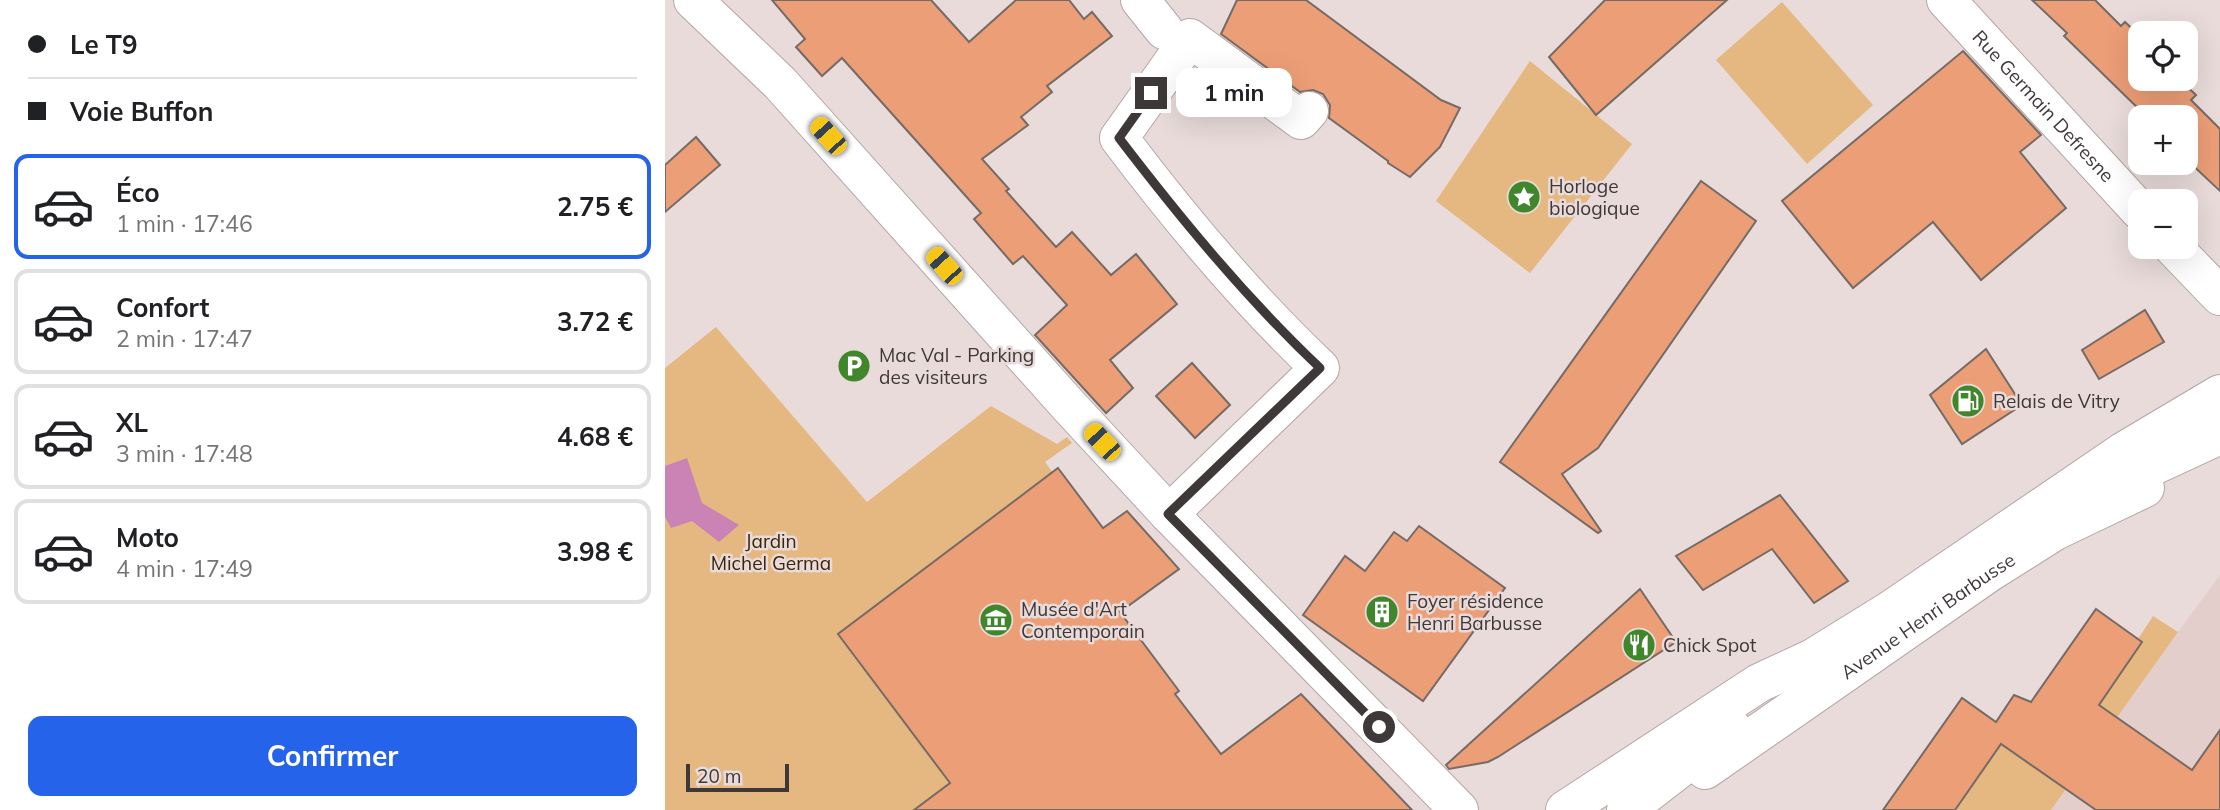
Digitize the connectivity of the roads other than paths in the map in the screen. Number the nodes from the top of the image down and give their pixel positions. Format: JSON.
{"nodes":[{"id":1,"x":693,"y":0,"type":"edge"},
{"id":2,"x":1140,"y":0,"type":"edge"},
{"id":3,"x":1946,"y":0,"type":"edge"},
{"id":4,"x":1164,"y":30,"type":"dead end"},
{"id":5,"x":1308,"y":111,"type":"dead end"},
{"id":6,"x":2128,"y":198,"type":"edge"},
{"id":7,"x":2185,"y":259,"type":"edge"},
{"id":8,"x":2220,"y":296,"type":"edge"},
{"id":9,"x":2220,"y":394,"type":"edge"},
{"id":10,"x":2220,"y":435,"type":"edge"},
{"id":11,"x":2220,"y":453,"type":"edge"},
{"id":12,"x":2040,"y":509,"type":"junction"},
{"id":13,"x":1168,"y":514,"type":"junction"},
{"id":14,"x":1814,"y":658,"type":"junction"},
{"id":15,"x":1459,"y":810,"type":"edge"},
{"id":16,"x":1565,"y":810,"type":"edge"},
{"id":17,"x":1626,"y":810,"type":"edge"},
{"id":18,"x":1653,"y":810,"type":"edge"}],
"edges":[{"from":1,"to":13,"type":"street"},
{"from":2,"to":4,"type":"street"},
{"from":3,"to":6,"type":"street","name":"Rue Germain Defresne"},
{"from":5,"to":13,"type":"street"},
{"from":7,"to":8,"type":"street"},
{"from":9,"to":12,"type":"street","name":"Avenue Henri Barbusse"},
{"from":10,"to":12,"type":"street","name":"Avenue Henri Barbusse"},
{"from":11,"to":18,"type":"street","name":"Avenue Henri Barbusse"},
{"from":12,"to":14,"type":"street","name":"Avenue Henri Barbusse"},
{"from":13,"to":15,"type":"street"},
{"from":14,"to":16,"type":"street","name":"Avenue Henri Barbusse"},
{"from":14,"to":17,"type":"street","name":"Avenue Henri Barbusse"}]}
